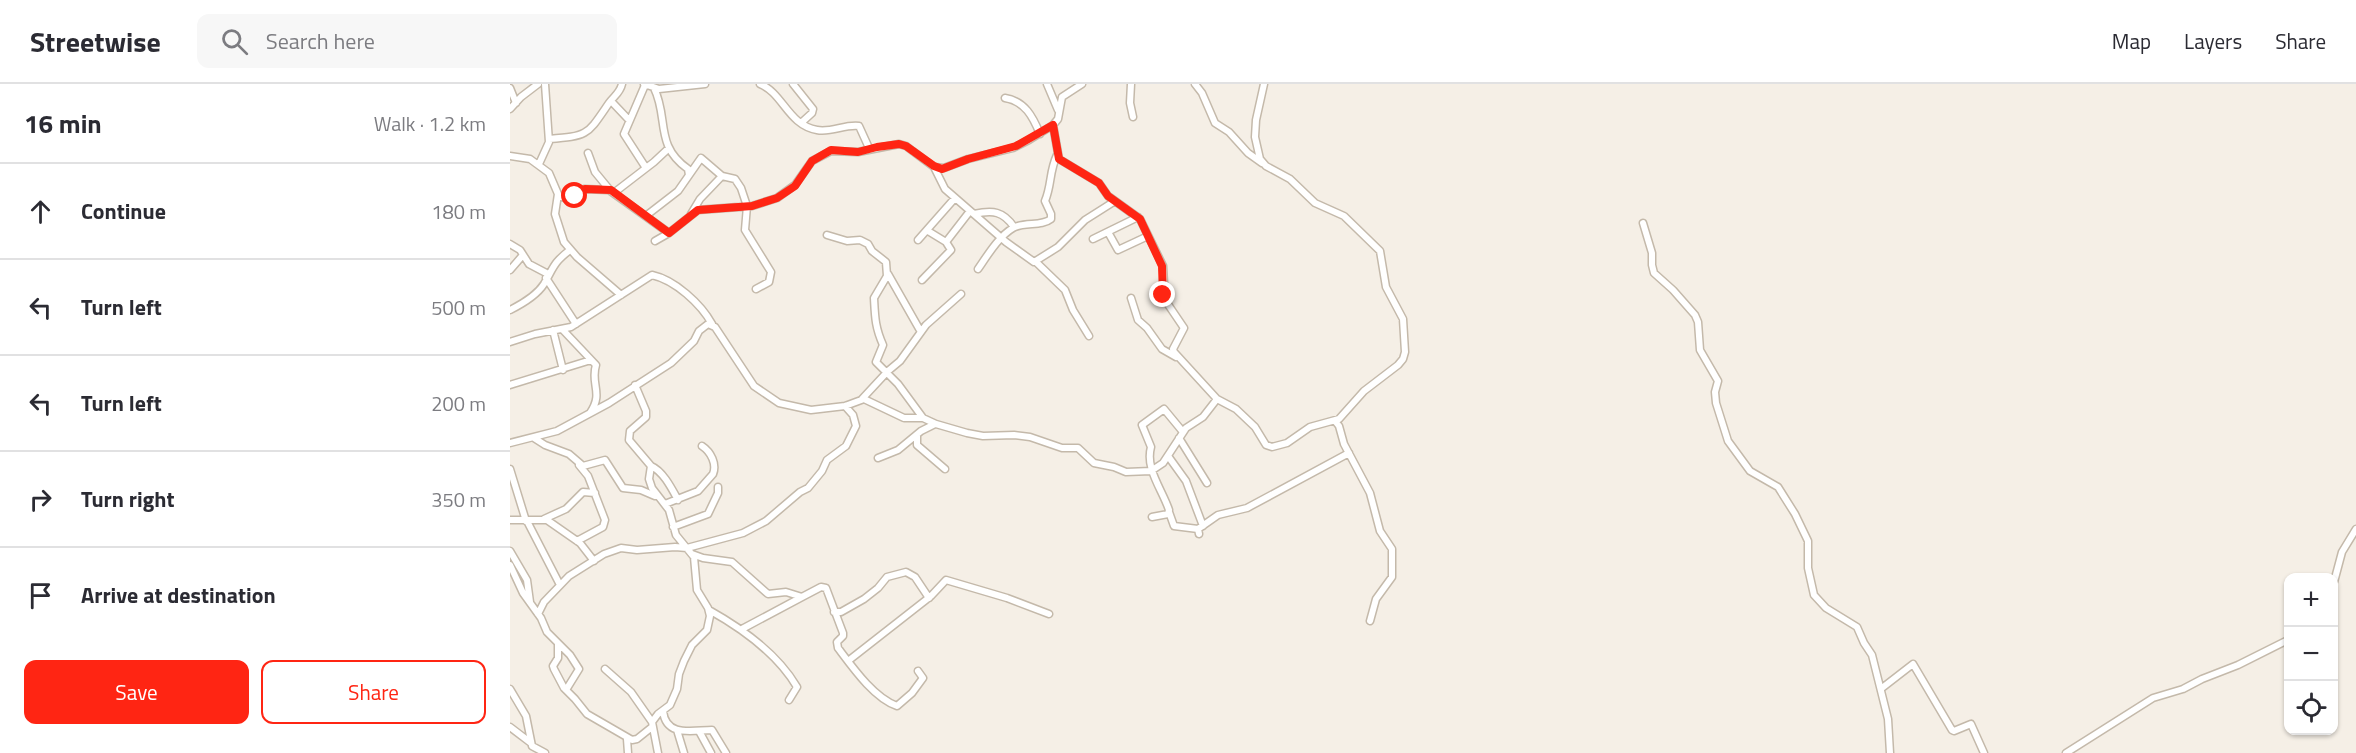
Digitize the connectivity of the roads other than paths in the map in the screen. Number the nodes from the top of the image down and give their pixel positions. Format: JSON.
{"nodes":[{"id":1,"x":538,"y":84,"type":"edge"},
{"id":2,"x":545,"y":84,"type":"edge"},
{"id":3,"x":622,"y":84,"type":"edge"},
{"id":4,"x":705,"y":84,"type":"edge"},
{"id":5,"x":760,"y":84,"type":"edge"},
{"id":6,"x":793,"y":84,"type":"edge"},
{"id":7,"x":1047,"y":84,"type":"edge"},
{"id":8,"x":1082,"y":84,"type":"edge"},
{"id":9,"x":1131,"y":84,"type":"edge"},
{"id":10,"x":1194,"y":84,"type":"edge"},
{"id":11,"x":1264,"y":84,"type":"edge"},
{"id":12,"x":650,"y":86,"type":"edge"},
{"id":13,"x":510,"y":88,"type":"edge"},
{"id":14,"x":1005,"y":99,"type":"dead end"},
{"id":15,"x":610,"y":101,"type":"junction"},
{"id":16,"x":516,"y":103,"type":"junction"},
{"id":17,"x":510,"y":109,"type":"edge"},
{"id":18,"x":1059,"y":113,"type":"junction"},
{"id":19,"x":1133,"y":117,"type":"dead end"},
{"id":20,"x":629,"y":120,"type":"junction"},
{"id":21,"x":801,"y":123,"type":"junction"},
{"id":22,"x":1053,"y":125,"type":"junction"},
{"id":23,"x":1040,"y":134,"type":"junction"},
{"id":24,"x":549,"y":139,"type":"junction"},
{"id":25,"x":669,"y":148,"type":"junction"},
{"id":26,"x":869,"y":148,"type":"junction"},
{"id":27,"x":588,"y":153,"type":"dead end"},
{"id":28,"x":1057,"y":154,"type":"junction"},
{"id":29,"x":510,"y":156,"type":"edge"},
{"id":30,"x":1262,"y":163,"type":"junction"},
{"id":31,"x":539,"y":164,"type":"junction"},
{"id":32,"x":934,"y":166,"type":"junction"},
{"id":33,"x":646,"y":168,"type":"junction"},
{"id":34,"x":689,"y":176,"type":"junction"},
{"id":35,"x":722,"y":176,"type":"junction"},
{"id":36,"x":612,"y":191,"type":"junction"},
{"id":37,"x":558,"y":196,"type":"junction"},
{"id":38,"x":955,"y":198,"type":"junction"},
{"id":39,"x":1115,"y":201,"type":"junction"},
{"id":40,"x":747,"y":206,"type":"junction"},
{"id":41,"x":972,"y":212,"type":"junction"},
{"id":42,"x":647,"y":215,"type":"junction"},
{"id":43,"x":690,"y":215,"type":"junction"},
{"id":44,"x":1138,"y":217,"type":"junction"},
{"id":45,"x":1643,"y":223,"type":"dead end"},
{"id":46,"x":1014,"y":227,"type":"junction"},
{"id":47,"x":928,"y":231,"type":"junction"},
{"id":48,"x":1108,"y":232,"type":"junction"},
{"id":49,"x":669,"y":233,"type":"junction"},
{"id":50,"x":827,"y":235,"type":"dead end"},
{"id":51,"x":1148,"y":236,"type":"junction"},
{"id":52,"x":1003,"y":238,"type":"junction"},
{"id":53,"x":1093,"y":239,"type":"dead end"},
{"id":54,"x":918,"y":240,"type":"dead end"},
{"id":55,"x":655,"y":241,"type":"dead end"},
{"id":56,"x":946,"y":242,"type":"junction"},
{"id":57,"x":510,"y":244,"type":"edge"},
{"id":58,"x":570,"y":250,"type":"junction"},
{"id":59,"x":523,"y":255,"type":"junction"},
{"id":60,"x":1036,"y":262,"type":"junction"},
{"id":61,"x":978,"y":269,"type":"dead end"},
{"id":62,"x":510,"y":270,"type":"edge"},
{"id":63,"x":888,"y":274,"type":"junction"},
{"id":64,"x":547,"y":276,"type":"junction"},
{"id":65,"x":922,"y":280,"type":"dead end"},
{"id":66,"x":756,"y":288,"type":"dead end"},
{"id":67,"x":961,"y":294,"type":"dead end"},
{"id":68,"x":621,"y":295,"type":"junction"},
{"id":69,"x":1131,"y":298,"type":"dead end"},
{"id":70,"x":510,"y":310,"type":"edge"},
{"id":71,"x":576,"y":324,"type":"junction"},
{"id":72,"x":712,"y":324,"type":"junction"},
{"id":73,"x":562,"y":329,"type":"junction"},
{"id":74,"x":553,"y":330,"type":"junction"},
{"id":75,"x":921,"y":332,"type":"junction"},
{"id":76,"x":1089,"y":336,"type":"dead end"},
{"id":77,"x":510,"y":342,"type":"edge"},
{"id":78,"x":1179,"y":359,"type":"junction"},
{"id":79,"x":591,"y":360,"type":"junction"},
{"id":80,"x":563,"y":370,"type":"junction"},
{"id":81,"x":886,"y":372,"type":"junction"},
{"id":82,"x":510,"y":385,"type":"edge"},
{"id":83,"x":635,"y":385,"type":"junction"},
{"id":84,"x":862,"y":399,"type":"junction"},
{"id":85,"x":1217,"y":399,"type":"junction"},
{"id":86,"x":845,"y":406,"type":"junction"},
{"id":87,"x":590,"y":414,"type":"junction"},
{"id":88,"x":923,"y":418,"type":"junction"},
{"id":89,"x":1335,"y":420,"type":"junction"},
{"id":90,"x":935,"y":424,"type":"junction"},
{"id":91,"x":917,"y":435,"type":"junction"},
{"id":92,"x":1181,"y":435,"type":"junction"},
{"id":93,"x":533,"y":438,"type":"junction"},
{"id":94,"x":510,"y":443,"type":"edge"},
{"id":95,"x":702,"y":446,"type":"dead end"},
{"id":96,"x":1349,"y":453,"type":"junction"},
{"id":97,"x":1168,"y":456,"type":"junction"},
{"id":98,"x":878,"y":458,"type":"dead end"},
{"id":99,"x":577,"y":461,"type":"junction"},
{"id":100,"x":651,"y":466,"type":"junction"},
{"id":101,"x":510,"y":469,"type":"edge"},
{"id":102,"x":945,"y":469,"type":"dead end"},
{"id":103,"x":1151,"y":471,"type":"junction"},
{"id":104,"x":1207,"y":483,"type":"dead end"},
{"id":105,"x":718,"y":487,"type":"dead end"},
{"id":106,"x":595,"y":493,"type":"junction"},
{"id":107,"x":658,"y":498,"type":"junction"},
{"id":108,"x":678,"y":500,"type":"junction"},
{"id":109,"x":665,"y":504,"type":"junction"},
{"id":110,"x":1169,"y":512,"type":"junction"},
{"id":111,"x":1152,"y":517,"type":"dead end"},
{"id":112,"x":544,"y":519,"type":"junction"},
{"id":113,"x":510,"y":520,"type":"edge"},
{"id":114,"x":526,"y":521,"type":"junction"},
{"id":115,"x":673,"y":527,"type":"junction"},
{"id":116,"x":2356,"y":529,"type":"edge"},
{"id":117,"x":1200,"y":530,"type":"junction"},
{"id":118,"x":577,"y":541,"type":"junction"},
{"id":119,"x":687,"y":548,"type":"junction"},
{"id":120,"x":510,"y":551,"type":"edge"},
{"id":121,"x":692,"y":554,"type":"junction"},
{"id":122,"x":594,"y":561,"type":"junction"},
{"id":123,"x":510,"y":565,"type":"edge"},
{"id":124,"x":2336,"y":573,"type":"edge"},
{"id":125,"x":560,"y":585,"type":"junction"},
{"id":126,"x":802,"y":597,"type":"junction"},
{"id":127,"x":929,"y":598,"type":"junction"},
{"id":128,"x":530,"y":603,"type":"junction"},
{"id":129,"x":709,"y":610,"type":"junction"},
{"id":130,"x":834,"y":612,"type":"junction"},
{"id":131,"x":538,"y":614,"type":"junction"},
{"id":132,"x":1049,"y":614,"type":"dead end"},
{"id":133,"x":1370,"y":621,"type":"dead end"},
{"id":134,"x":742,"y":629,"type":"junction"},
{"id":135,"x":2284,"y":642,"type":"edge"},
{"id":136,"x":558,"y":644,"type":"junction"},
{"id":137,"x":848,"y":661,"type":"junction"},
{"id":138,"x":605,"y":669,"type":"dead end"},
{"id":139,"x":918,"y":672,"type":"dead end"},
{"id":140,"x":1882,"y":688,"type":"junction"},
{"id":141,"x":510,"y":689,"type":"edge"},
{"id":142,"x":566,"y":690,"type":"junction"},
{"id":143,"x":789,"y":700,"type":"dead end"},
{"id":144,"x":663,"y":711,"type":"junction"},
{"id":145,"x":652,"y":725,"type":"junction"},
{"id":146,"x":510,"y":727,"type":"edge"},
{"id":147,"x":677,"y":730,"type":"junction"},
{"id":148,"x":699,"y":731,"type":"junction"},
{"id":149,"x":627,"y":739,"type":"junction"},
{"id":150,"x":531,"y":743,"type":"junction"},
{"id":151,"x":545,"y":753,"type":"edge"},
{"id":152,"x":628,"y":753,"type":"edge"},
{"id":153,"x":658,"y":753,"type":"edge"},
{"id":154,"x":684,"y":753,"type":"edge"},
{"id":155,"x":711,"y":753,"type":"edge"},
{"id":156,"x":726,"y":753,"type":"edge"},
{"id":157,"x":1890,"y":753,"type":"edge"},
{"id":158,"x":1984,"y":753,"type":"edge"},
{"id":159,"x":2066,"y":753,"type":"edge"}],
"edges":[{"from":1,"to":16,"type":"street"},
{"from":2,"to":24,"type":"street"},
{"from":3,"to":15,"type":"street"},
{"from":4,"to":12,"type":"street"},
{"from":5,"to":21,"type":"street"},
{"from":6,"to":21,"type":"street"},
{"from":7,"to":18,"type":"street"},
{"from":8,"to":18,"type":"street"},
{"from":9,"to":19,"type":"street"},
{"from":10,"to":30,"type":"street"},
{"from":11,"to":30,"type":"street"},
{"from":12,"to":20,"type":"street"},
{"from":12,"to":25,"type":"street"},
{"from":13,"to":16,"type":"street"},
{"from":14,"to":23,"type":"street"},
{"from":15,"to":20,"type":"street"},
{"from":15,"to":24,"type":"street"},
{"from":16,"to":17,"type":"street"},
{"from":18,"to":22,"type":"street"},
{"from":20,"to":33,"type":"street"},
{"from":21,"to":26,"type":"street"},
{"from":22,"to":23,"type":"street"},
{"from":22,"to":28,"type":"street"},
{"from":23,"to":32,"type":"street"},
{"from":24,"to":31,"type":"street"},
{"from":25,"to":33,"type":"street"},
{"from":25,"to":34,"type":"street"},
{"from":26,"to":32,"type":"street"},
{"from":26,"to":40,"type":"street"},
{"from":27,"to":36,"type":"street"},
{"from":28,"to":39,"type":"street"},
{"from":28,"to":46,"type":"street"},
{"from":29,"to":31,"type":"street"},
{"from":30,"to":89,"type":"street"},
{"from":31,"to":37,"type":"street"},
{"from":32,"to":38,"type":"street"},
{"from":33,"to":36,"type":"street"},
{"from":34,"to":35,"type":"street"},
{"from":34,"to":42,"type":"street"},
{"from":35,"to":40,"type":"street"},
{"from":35,"to":43,"type":"street"},
{"from":36,"to":37,"type":"street"},
{"from":36,"to":42,"type":"street"},
{"from":37,"to":58,"type":"street"},
{"from":38,"to":41,"type":"street"},
{"from":38,"to":47,"type":"street"},
{"from":39,"to":44,"type":"street"},
{"from":39,"to":60,"type":"street"},
{"from":40,"to":43,"type":"street"},
{"from":40,"to":66,"type":"street"},
{"from":41,"to":46,"type":"street"},
{"from":41,"to":52,"type":"street"},
{"from":41,"to":56,"type":"street"},
{"from":42,"to":49,"type":"street"},
{"from":43,"to":49,"type":"street"},
{"from":44,"to":48,"type":"street"},
{"from":44,"to":51,"type":"street"},
{"from":45,"to":140,"type":"street"},
{"from":46,"to":52,"type":"street"},
{"from":47,"to":54,"type":"street"},
{"from":47,"to":56,"type":"street"},
{"from":48,"to":51,"type":"street"},
{"from":48,"to":53,"type":"street"},
{"from":49,"to":55,"type":"street"},
{"from":50,"to":63,"type":"street"},
{"from":51,"to":78,"type":"street"},
{"from":52,"to":60,"type":"street"},
{"from":52,"to":61,"type":"street"},
{"from":56,"to":65,"type":"street"},
{"from":57,"to":59,"type":"street"},
{"from":58,"to":64,"type":"street"},
{"from":58,"to":68,"type":"street"},
{"from":59,"to":62,"type":"street"},
{"from":59,"to":64,"type":"street"},
{"from":60,"to":76,"type":"street"},
{"from":63,"to":75,"type":"street"},
{"from":63,"to":81,"type":"street"},
{"from":64,"to":70,"type":"street"},
{"from":64,"to":71,"type":"street"},
{"from":67,"to":75,"type":"street"},
{"from":68,"to":71,"type":"street"},
{"from":68,"to":72,"type":"street"},
{"from":69,"to":78,"type":"street"},
{"from":71,"to":73,"type":"street"},
{"from":72,"to":83,"type":"street"},
{"from":72,"to":86,"type":"street"},
{"from":73,"to":74,"type":"street"},
{"from":73,"to":79,"type":"street"},
{"from":74,"to":77,"type":"street"},
{"from":74,"to":80,"type":"street"},
{"from":75,"to":81,"type":"street"},
{"from":78,"to":85,"type":"street"},
{"from":79,"to":80,"type":"street"},
{"from":79,"to":87,"type":"street"},
{"from":80,"to":82,"type":"street"},
{"from":81,"to":84,"type":"street"},
{"from":81,"to":88,"type":"street"},
{"from":83,"to":87,"type":"street"},
{"from":83,"to":100,"type":"street"},
{"from":84,"to":86,"type":"street"},
{"from":84,"to":88,"type":"street"},
{"from":85,"to":89,"type":"street"},
{"from":85,"to":92,"type":"street"},
{"from":86,"to":119,"type":"street"},
{"from":87,"to":93,"type":"street"},
{"from":88,"to":90,"type":"street"},
{"from":89,"to":96,"type":"street"},
{"from":90,"to":91,"type":"street"},
{"from":90,"to":103,"type":"street"},
{"from":91,"to":98,"type":"street"},
{"from":91,"to":102,"type":"street"},
{"from":92,"to":97,"type":"street"},
{"from":92,"to":103,"type":"street"},
{"from":92,"to":104,"type":"street"},
{"from":93,"to":94,"type":"street"},
{"from":93,"to":99,"type":"street"},
{"from":95,"to":108,"type":"street"},
{"from":96,"to":117,"type":"street"},
{"from":96,"to":133,"type":"street"},
{"from":97,"to":103,"type":"street"},
{"from":97,"to":117,"type":"street"},
{"from":99,"to":106,"type":"street"},
{"from":99,"to":107,"type":"street"},
{"from":100,"to":107,"type":"street"},
{"from":100,"to":108,"type":"street"},
{"from":101,"to":114,"type":"street"},
{"from":103,"to":110,"type":"street"},
{"from":105,"to":115,"type":"street"},
{"from":106,"to":112,"type":"street"},
{"from":106,"to":118,"type":"street"},
{"from":107,"to":109,"type":"street"},
{"from":108,"to":109,"type":"street"},
{"from":109,"to":115,"type":"street"},
{"from":110,"to":111,"type":"street"},
{"from":110,"to":117,"type":"street"},
{"from":112,"to":114,"type":"street"},
{"from":112,"to":118,"type":"street"},
{"from":113,"to":114,"type":"street"},
{"from":114,"to":125,"type":"street"},
{"from":115,"to":119,"type":"street"},
{"from":116,"to":124,"type":"street"},
{"from":118,"to":122,"type":"street"},
{"from":119,"to":121,"type":"street"},
{"from":119,"to":122,"type":"street"},
{"from":120,"to":128,"type":"street"},
{"from":121,"to":126,"type":"street"},
{"from":121,"to":129,"type":"street"},
{"from":122,"to":125,"type":"street"},
{"from":123,"to":128,"type":"street"},
{"from":125,"to":131,"type":"street"},
{"from":126,"to":130,"type":"street"},
{"from":126,"to":134,"type":"street"},
{"from":127,"to":130,"type":"street"},
{"from":127,"to":132,"type":"street"},
{"from":127,"to":137,"type":"street"},
{"from":128,"to":131,"type":"street"},
{"from":129,"to":134,"type":"street"},
{"from":129,"to":144,"type":"street"},
{"from":130,"to":137,"type":"street"},
{"from":131,"to":136,"type":"street"},
{"from":134,"to":143,"type":"street"},
{"from":135,"to":159,"type":"street"},
{"from":136,"to":142,"type":"street"},
{"from":136,"to":142,"type":"street"},
{"from":137,"to":139,"type":"street"},
{"from":138,"to":145,"type":"street"},
{"from":140,"to":157,"type":"street"},
{"from":140,"to":158,"type":"street"},
{"from":141,"to":150,"type":"street"},
{"from":142,"to":149,"type":"street"},
{"from":144,"to":145,"type":"street"},
{"from":144,"to":147,"type":"street"},
{"from":145,"to":149,"type":"street"},
{"from":145,"to":153,"type":"street"},
{"from":146,"to":150,"type":"street"},
{"from":147,"to":148,"type":"street"},
{"from":147,"to":154,"type":"street"},
{"from":148,"to":155,"type":"street"},
{"from":148,"to":156,"type":"street"},
{"from":149,"to":152,"type":"street"},
{"from":150,"to":151,"type":"street"}]}
